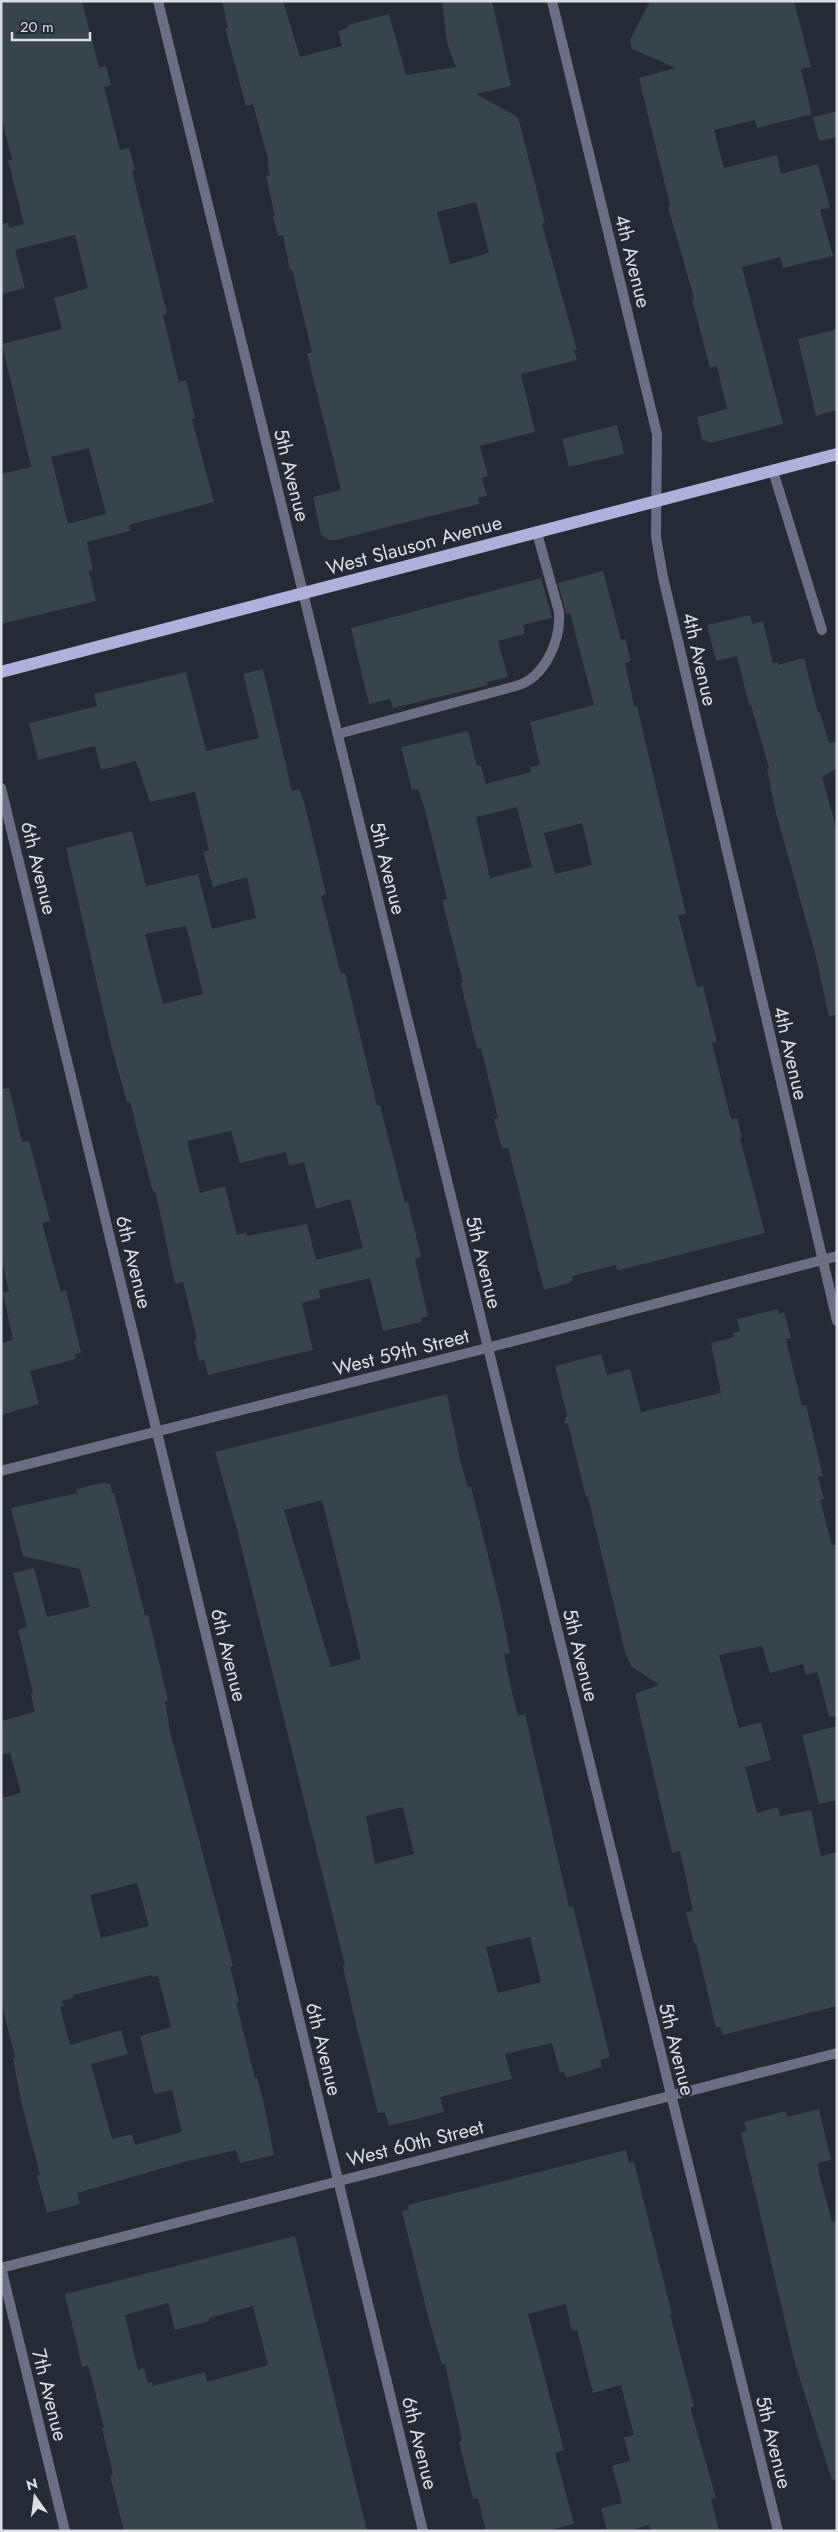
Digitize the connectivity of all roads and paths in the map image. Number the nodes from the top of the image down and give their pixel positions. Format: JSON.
{"nodes":[{"id":1,"x":158,"y":1,"type":"edge"},
{"id":2,"x":552,"y":1,"type":"edge"},
{"id":3,"x":837,"y":454,"type":"edge"},
{"id":4,"x":773,"y":471,"type":"junction"},
{"id":5,"x":657,"y":501,"type":"junction"},
{"id":6,"x":537,"y":533,"type":"junction"},
{"id":7,"x":303,"y":594,"type":"junction"},
{"id":8,"x":822,"y":630,"type":"dead end"},
{"id":9,"x":1,"y":672,"type":"edge"},
{"id":10,"x":338,"y":734,"type":"junction"},
{"id":11,"x":1,"y":788,"type":"edge"},
{"id":12,"x":837,"y":1256,"type":"edge"},
{"id":13,"x":821,"y":1260,"type":"junction"},
{"id":14,"x":837,"y":1321,"type":"edge"},
{"id":15,"x":487,"y":1348,"type":"junction"},
{"id":16,"x":157,"y":1432,"type":"junction"},
{"id":17,"x":1,"y":1471,"type":"edge"},
{"id":18,"x":837,"y":2053,"type":"edge"},
{"id":19,"x":671,"y":2096,"type":"junction"},
{"id":20,"x":338,"y":2181,"type":"junction"},
{"id":21,"x":1,"y":2268,"type":"edge"},
{"id":22,"x":65,"y":2531,"type":"edge"},
{"id":23,"x":423,"y":2531,"type":"edge"},
{"id":24,"x":778,"y":2531,"type":"edge"}],
"edges":[{"from":1,"to":7,"type":"street","name":"5th Avenue"},
{"from":2,"to":5,"type":"street","name":"4th Avenue"},
{"from":3,"to":4,"type":"main road","name":"West Slauson Avenue"},
{"from":4,"to":5,"type":"main road","name":"West Slauson Avenue"},
{"from":4,"to":8,"type":"street"},
{"from":5,"to":6,"type":"main road","name":"West Slauson Avenue"},
{"from":5,"to":13,"type":"street","name":"4th Avenue"},
{"from":6,"to":7,"type":"main road","name":"West Slauson Avenue"},
{"from":6,"to":10,"type":"street"},
{"from":7,"to":9,"type":"main road","name":"West Slauson Avenue"},
{"from":7,"to":10,"type":"street","name":"5th Avenue"},
{"from":10,"to":15,"type":"street","name":"5th Avenue"},
{"from":11,"to":16,"type":"street","name":"6th Avenue"},
{"from":12,"to":13,"type":"street","name":"West 59th Street"},
{"from":13,"to":14,"type":"street","name":"4th Avenue"},
{"from":13,"to":15,"type":"street","name":"West 59th Street"},
{"from":15,"to":16,"type":"street","name":"West 59th Street"},
{"from":15,"to":19,"type":"street","name":"5th Avenue"},
{"from":16,"to":17,"type":"street","name":"West 59th Street"},
{"from":16,"to":20,"type":"street","name":"6th Avenue"},
{"from":18,"to":19,"type":"street","name":"West 60th Street"},
{"from":19,"to":20,"type":"street","name":"West 60th Street"},
{"from":19,"to":24,"type":"street","name":"5th Avenue"},
{"from":20,"to":21,"type":"street","name":"West 60th Street"},
{"from":20,"to":23,"type":"street","name":"6th Avenue"},
{"from":21,"to":22,"type":"street","name":"7th Avenue"}]}
